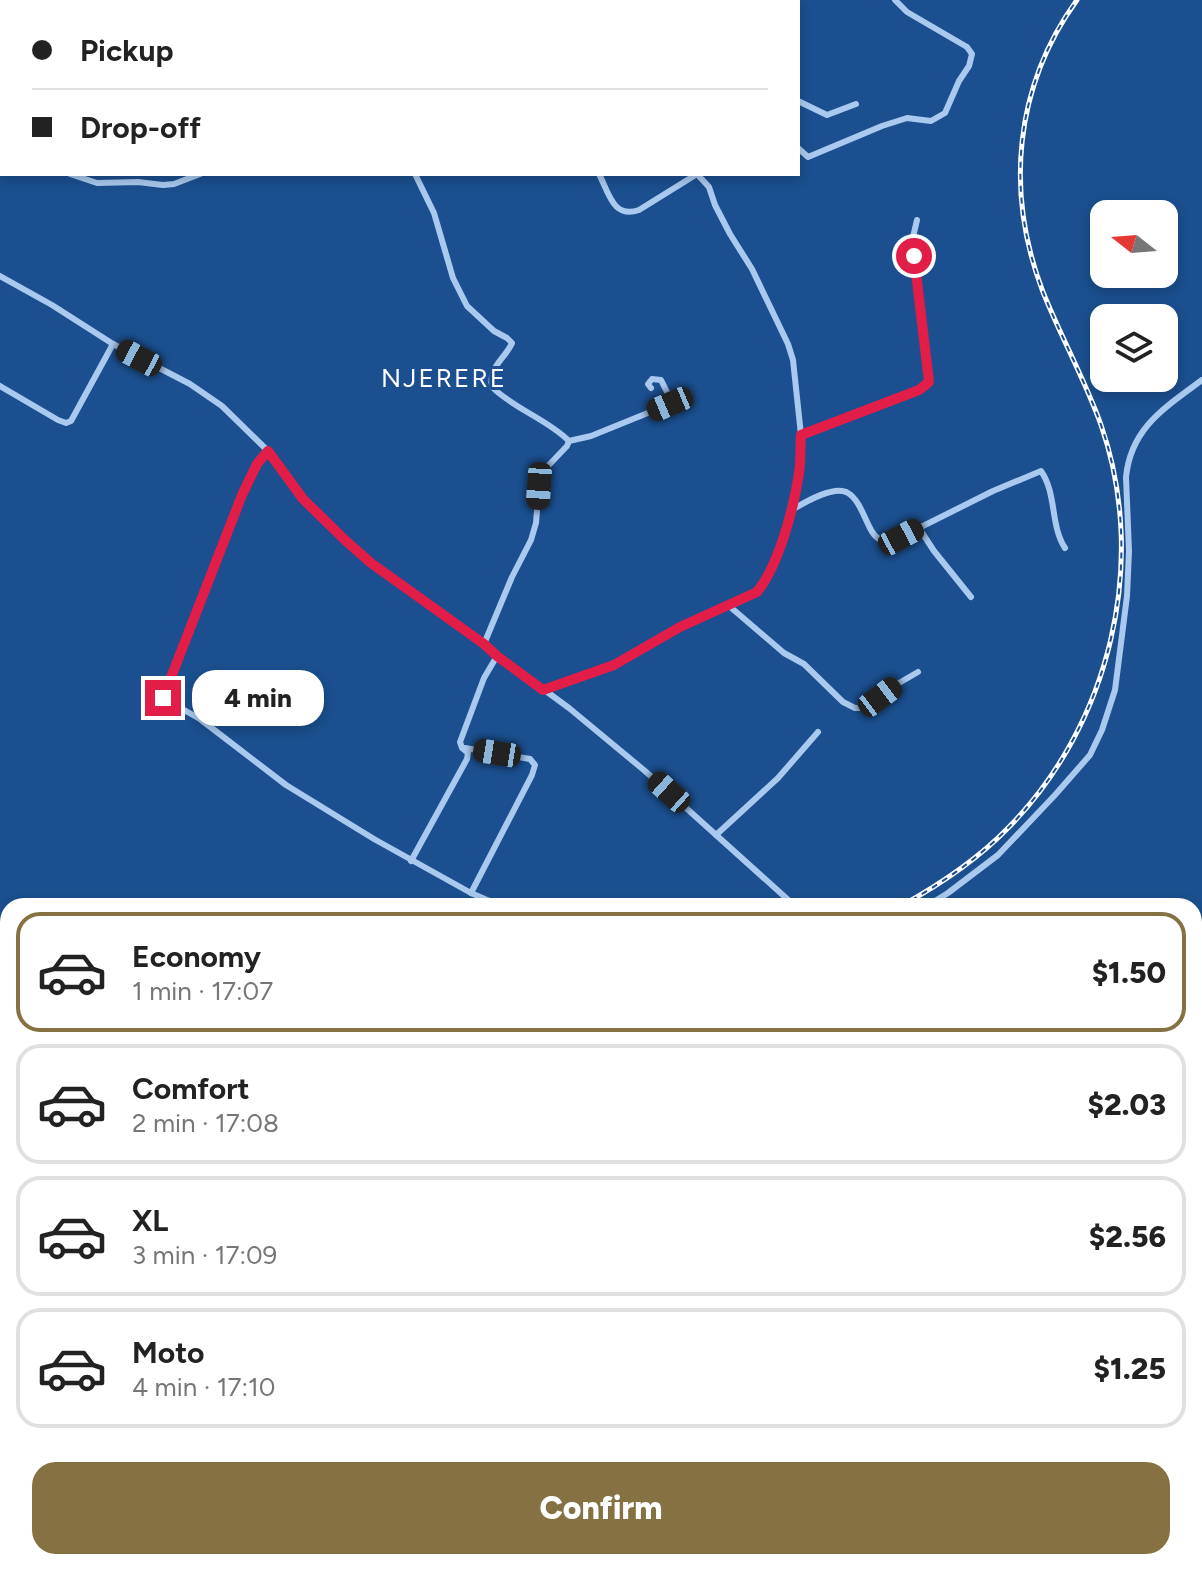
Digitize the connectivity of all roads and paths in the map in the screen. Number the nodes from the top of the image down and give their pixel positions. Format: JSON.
{"nodes":[{"id":1,"x":895,"y":0,"type":"edge"},
{"id":2,"x":800,"y":102,"type":"edge"},
{"id":3,"x":856,"y":104,"type":"dead end"},
{"id":4,"x":800,"y":150,"type":"edge"},
{"id":5,"x":76,"y":176,"type":"edge"},
{"id":6,"x":195,"y":176,"type":"edge"},
{"id":7,"x":416,"y":176,"type":"edge"},
{"id":8,"x":600,"y":176,"type":"edge"},
{"id":9,"x":694,"y":176,"type":"edge"},
{"id":10,"x":699,"y":176,"type":"edge"},
{"id":11,"x":917,"y":220,"type":"dead end"},
{"id":12,"x":0,"y":276,"type":"edge"},
{"id":13,"x":113,"y":344,"type":"junction"},
{"id":14,"x":1202,"y":380,"type":"edge"},
{"id":15,"x":0,"y":386,"type":"edge"},
{"id":16,"x":651,"y":388,"type":"dead end"},
{"id":17,"x":801,"y":435,"type":"junction"},
{"id":18,"x":569,"y":441,"type":"junction"},
{"id":19,"x":268,"y":451,"type":"junction"},
{"id":20,"x":790,"y":511,"type":"junction"},
{"id":21,"x":919,"y":528,"type":"junction"},
{"id":22,"x":1065,"y":548,"type":"dead end"},
{"id":23,"x":971,"y":597,"type":"dead end"},
{"id":24,"x":728,"y":605,"type":"junction"},
{"id":25,"x":484,"y":644,"type":"junction"},
{"id":26,"x":497,"y":656,"type":"junction"},
{"id":27,"x":918,"y":672,"type":"dead end"},
{"id":28,"x":543,"y":690,"type":"junction"},
{"id":29,"x":818,"y":732,"type":"dead end"},
{"id":30,"x":462,"y":748,"type":"junction"},
{"id":31,"x":716,"y":835,"type":"junction"},
{"id":32,"x":411,"y":861,"type":"junction"},
{"id":33,"x":471,"y":893,"type":"junction"},
{"id":34,"x":483,"y":898,"type":"edge"},
{"id":35,"x":786,"y":898,"type":"edge"},
{"id":36,"x":940,"y":898,"type":"edge"}],
"edges":[{"from":1,"to":4,"type":"street"},
{"from":2,"to":3,"type":"street"},
{"from":5,"to":6,"type":"street"},
{"from":7,"to":18,"type":"street"},
{"from":8,"to":9,"type":"street"},
{"from":10,"to":17,"type":"street"},
{"from":11,"to":17,"type":"street"},
{"from":12,"to":13,"type":"street"},
{"from":13,"to":15,"type":"street"},
{"from":13,"to":19,"type":"street"},
{"from":14,"to":36,"type":"street"},
{"from":16,"to":18,"type":"street"},
{"from":17,"to":20,"type":"street"},
{"from":18,"to":25,"type":"street"},
{"from":19,"to":25,"type":"street"},
{"from":19,"to":32,"type":"street"},
{"from":20,"to":21,"type":"street"},
{"from":20,"to":24,"type":"street"},
{"from":21,"to":22,"type":"street"},
{"from":21,"to":23,"type":"street"},
{"from":24,"to":27,"type":"street"},
{"from":24,"to":28,"type":"street"},
{"from":25,"to":26,"type":"street"},
{"from":26,"to":28,"type":"street"},
{"from":26,"to":30,"type":"street"},
{"from":28,"to":31,"type":"street"},
{"from":29,"to":31,"type":"street"},
{"from":30,"to":32,"type":"street"},
{"from":30,"to":33,"type":"street"},
{"from":31,"to":35,"type":"street"},
{"from":32,"to":33,"type":"street"},
{"from":33,"to":34,"type":"street"}]}
